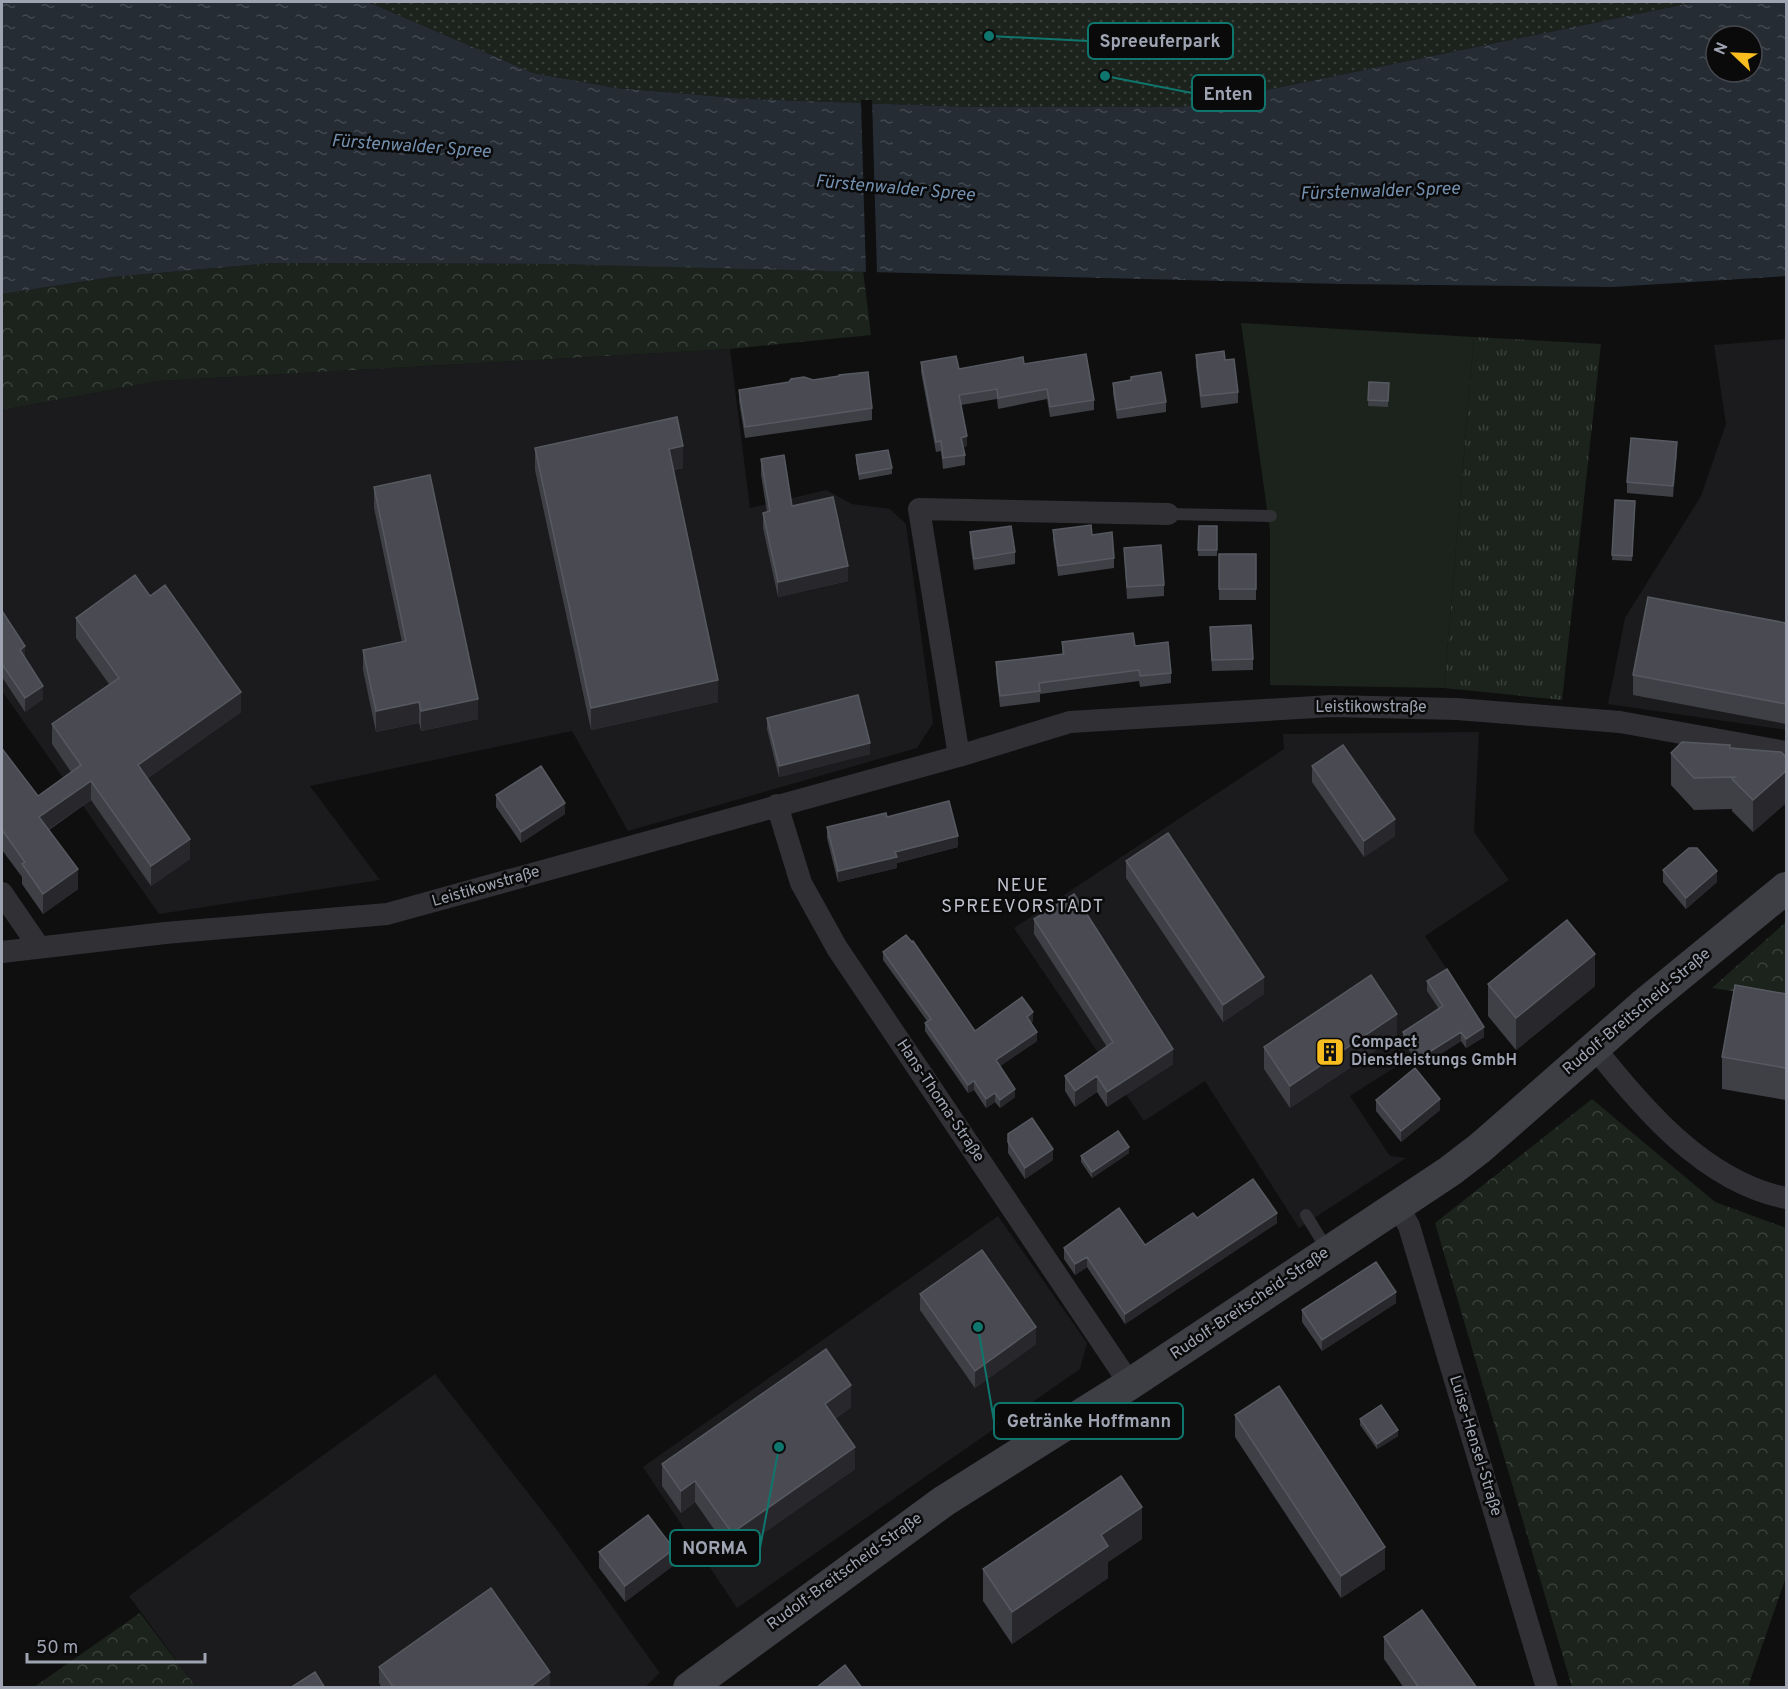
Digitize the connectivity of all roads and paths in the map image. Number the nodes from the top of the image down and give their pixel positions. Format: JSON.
{"nodes":[{"id":1,"x":1168,"y":514,"type":"joint"},
{"id":2,"x":1271,"y":516,"type":"dead end"},
{"id":3,"x":1786,"y":752,"type":"edge"},
{"id":4,"x":959,"y":756,"type":"junction"},
{"id":5,"x":777,"y":805,"type":"junction"},
{"id":6,"x":1786,"y":888,"type":"edge"},
{"id":7,"x":2,"y":893,"type":"edge"},
{"id":8,"x":39,"y":947,"type":"junction"},
{"id":9,"x":2,"y":952,"type":"edge"},
{"id":10,"x":1594,"y":1047,"type":"junction"},
{"id":11,"x":1786,"y":1198,"type":"edge"},
{"id":12,"x":1398,"y":1207,"type":"junction"},
{"id":13,"x":1306,"y":1215,"type":"dead end"},
{"id":14,"x":1329,"y":1252,"type":"junction"},
{"id":15,"x":1130,"y":1384,"type":"junction"},
{"id":16,"x":689,"y":1688,"type":"edge"},
{"id":17,"x":1547,"y":1688,"type":"edge"}],
"edges":[{"from":1,"to":2,"type":"lane"},
{"from":1,"to":4,"type":"street"},
{"from":3,"to":4,"type":"street","name":"Leistikowstraße"},
{"from":4,"to":5,"type":"street","name":"Leistikowstraße"},
{"from":5,"to":8,"type":"street","name":"Leistikowstraße"},
{"from":5,"to":15,"type":"street","name":"Hans-Thoma-Straße"},
{"from":6,"to":10,"type":"main road","name":"Rudolf-Breitscheid-Straße"},
{"from":7,"to":8,"type":"street"},
{"from":8,"to":9,"type":"street","name":"Leistikowstraße"},
{"from":10,"to":11,"type":"street"},
{"from":10,"to":12,"type":"main road","name":"Rudolf-Breitscheid-Straße"},
{"from":12,"to":14,"type":"main road","name":"Rudolf-Breitscheid-Straße"},
{"from":12,"to":17,"type":"street","name":"Luise-Hensel-Straße"},
{"from":13,"to":14,"type":"lane"},
{"from":14,"to":15,"type":"main road","name":"Rudolf-Breitscheid-Straße"},
{"from":15,"to":16,"type":"main road","name":"Rudolf-Breitscheid-Straße"}]}
